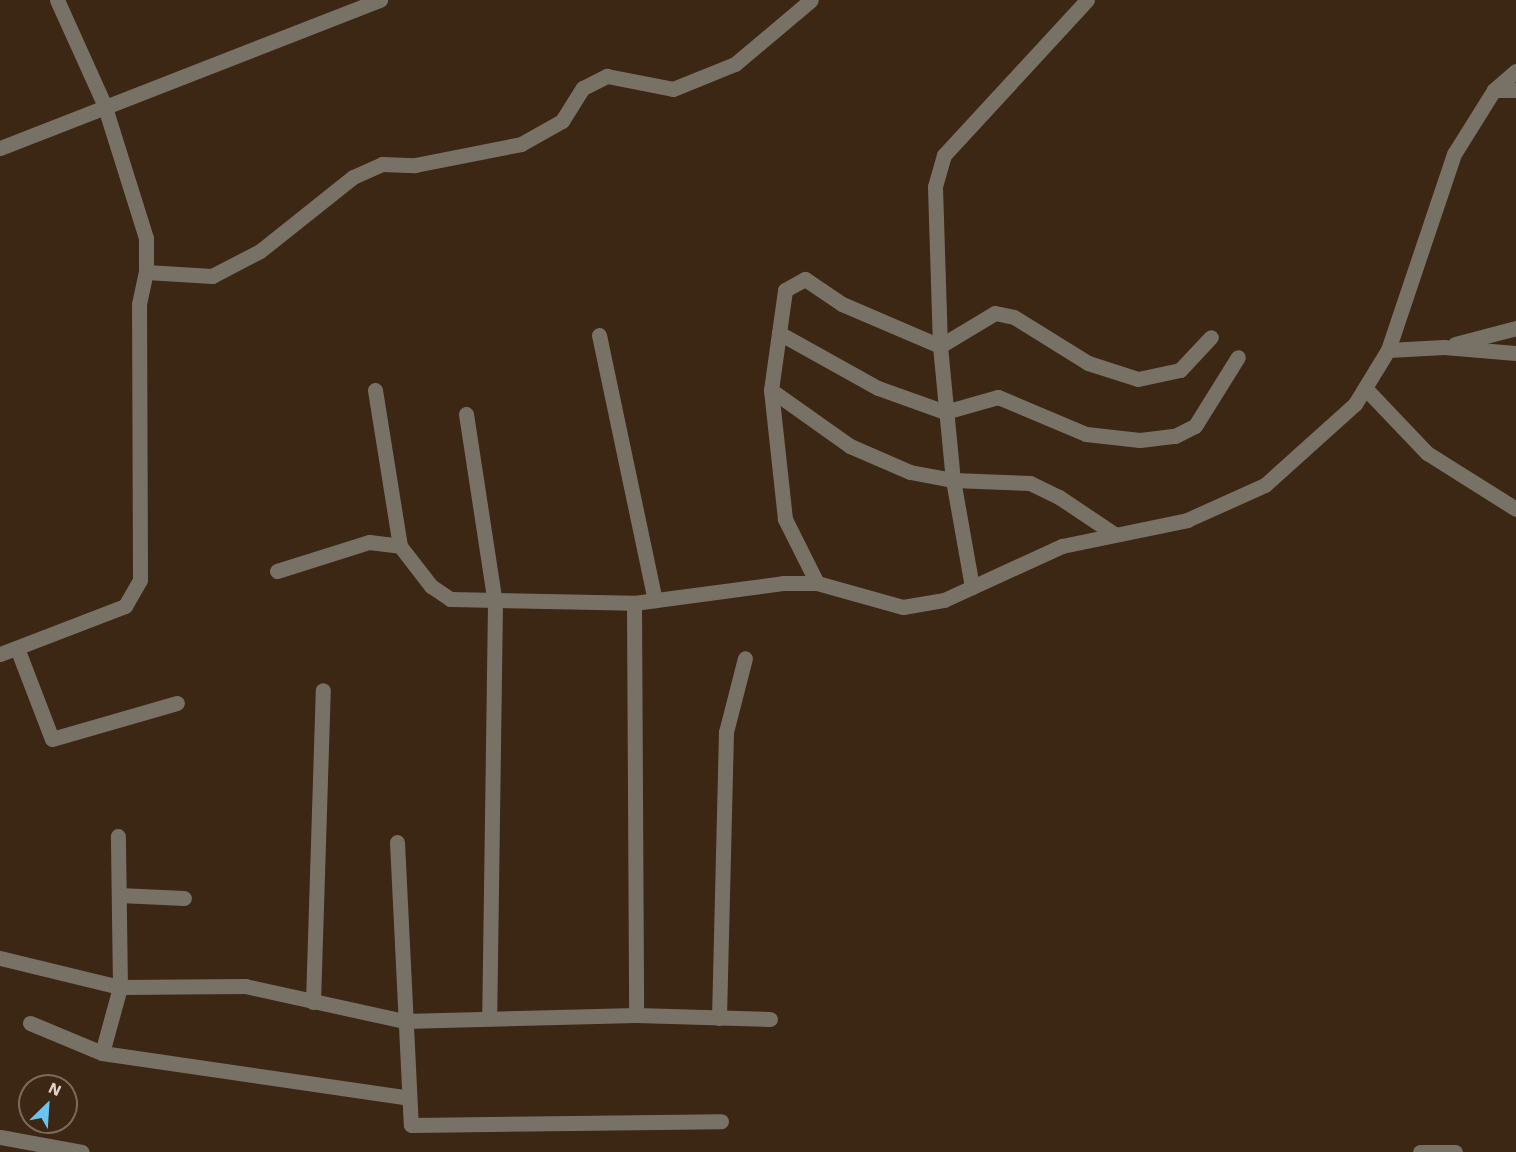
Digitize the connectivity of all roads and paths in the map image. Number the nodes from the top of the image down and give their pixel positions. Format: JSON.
{"nodes":[{"id":1,"x":57,"y":0,"type":"edge"},
{"id":2,"x":380,"y":0,"type":"edge"},
{"id":3,"x":811,"y":0,"type":"edge"},
{"id":4,"x":1087,"y":0,"type":"edge"},
{"id":5,"x":1516,"y":71,"type":"edge"},
{"id":6,"x":1494,"y":90,"type":"junction"},
{"id":7,"x":1516,"y":90,"type":"edge"},
{"id":8,"x":104,"y":104,"type":"junction"},
{"id":9,"x":0,"y":148,"type":"edge"},
{"id":10,"x":146,"y":272,"type":"junction"},
{"id":11,"x":1516,"y":328,"type":"edge"},
{"id":12,"x":779,"y":333,"type":"junction"},
{"id":13,"x":599,"y":335,"type":"dead end"},
{"id":14,"x":1211,"y":337,"type":"dead end"},
{"id":15,"x":940,"y":346,"type":"junction"},
{"id":16,"x":1444,"y":347,"type":"junction"},
{"id":17,"x":1388,"y":350,"type":"junction"},
{"id":18,"x":1516,"y":353,"type":"edge"},
{"id":19,"x":1238,"y":357,"type":"dead end"},
{"id":20,"x":1365,"y":388,"type":"junction"},
{"id":21,"x":375,"y":390,"type":"dead end"},
{"id":22,"x":771,"y":390,"type":"junction"},
{"id":23,"x":945,"y":412,"type":"junction"},
{"id":24,"x":466,"y":414,"type":"dead end"},
{"id":25,"x":953,"y":480,"type":"junction"},
{"id":26,"x":1516,"y":509,"type":"edge"},
{"id":27,"x":1114,"y":534,"type":"junction"},
{"id":28,"x":400,"y":546,"type":"junction"},
{"id":29,"x":277,"y":571,"type":"dead end"},
{"id":30,"x":817,"y":583,"type":"junction"},
{"id":31,"x":972,"y":587,"type":"junction"},
{"id":32,"x":655,"y":600,"type":"junction"},
{"id":33,"x":495,"y":603,"type":"junction"},
{"id":34,"x":634,"y":603,"type":"junction"},
{"id":35,"x":16,"y":648,"type":"junction"},
{"id":36,"x":0,"y":654,"type":"edge"},
{"id":37,"x":745,"y":658,"type":"dead end"},
{"id":38,"x":323,"y":690,"type":"dead end"},
{"id":39,"x":177,"y":703,"type":"dead end"},
{"id":40,"x":118,"y":836,"type":"dead end"},
{"id":41,"x":398,"y":842,"type":"dead end"},
{"id":42,"x":119,"y":896,"type":"junction"},
{"id":43,"x":184,"y":898,"type":"dead end"},
{"id":44,"x":0,"y":958,"type":"edge"},
{"id":45,"x":120,"y":987,"type":"junction"},
{"id":46,"x":313,"y":1002,"type":"junction"},
{"id":47,"x":636,"y":1015,"type":"junction"},
{"id":48,"x":489,"y":1017,"type":"junction"},
{"id":49,"x":719,"y":1018,"type":"junction"},
{"id":50,"x":770,"y":1019,"type":"dead end"},
{"id":51,"x":404,"y":1021,"type":"junction"},
{"id":52,"x":30,"y":1023,"type":"dead end"},
{"id":53,"x":102,"y":1053,"type":"junction"},
{"id":54,"x":409,"y":1098,"type":"junction"},
{"id":55,"x":721,"y":1121,"type":"dead end"},
{"id":56,"x":0,"y":1137,"type":"edge"},
{"id":57,"x":82,"y":1152,"type":"edge"},
{"id":58,"x":1420,"y":1152,"type":"edge"},
{"id":59,"x":1455,"y":1152,"type":"edge"}],
"edges":[{"from":1,"to":8,"type":"street"},
{"from":2,"to":8,"type":"street"},
{"from":3,"to":10,"type":"street"},
{"from":4,"to":15,"type":"street"},
{"from":5,"to":6,"type":"street"},
{"from":6,"to":7,"type":"street"},
{"from":6,"to":17,"type":"street"},
{"from":8,"to":9,"type":"street"},
{"from":8,"to":10,"type":"street"},
{"from":10,"to":35,"type":"street"},
{"from":11,"to":16,"type":"street"},
{"from":12,"to":15,"type":"street"},
{"from":12,"to":22,"type":"street"},
{"from":12,"to":23,"type":"street"},
{"from":13,"to":32,"type":"street"},
{"from":14,"to":15,"type":"street"},
{"from":15,"to":23,"type":"street"},
{"from":16,"to":17,"type":"street"},
{"from":16,"to":18,"type":"street"},
{"from":17,"to":20,"type":"street"},
{"from":19,"to":23,"type":"street"},
{"from":20,"to":26,"type":"street"},
{"from":20,"to":27,"type":"street"},
{"from":21,"to":28,"type":"street"},
{"from":22,"to":25,"type":"street"},
{"from":22,"to":30,"type":"street"},
{"from":23,"to":25,"type":"street"},
{"from":24,"to":33,"type":"street"},
{"from":25,"to":27,"type":"street"},
{"from":25,"to":31,"type":"street"},
{"from":27,"to":31,"type":"street"},
{"from":28,"to":29,"type":"street"},
{"from":28,"to":33,"type":"street"},
{"from":30,"to":31,"type":"street"},
{"from":30,"to":32,"type":"street"},
{"from":32,"to":34,"type":"street"},
{"from":33,"to":34,"type":"street"},
{"from":33,"to":48,"type":"street"},
{"from":34,"to":47,"type":"street"},
{"from":35,"to":36,"type":"street"},
{"from":35,"to":39,"type":"street"},
{"from":37,"to":49,"type":"street"},
{"from":38,"to":46,"type":"street"},
{"from":40,"to":42,"type":"street"},
{"from":41,"to":51,"type":"street"},
{"from":42,"to":43,"type":"street"},
{"from":42,"to":45,"type":"street"},
{"from":44,"to":45,"type":"street"},
{"from":45,"to":46,"type":"street"},
{"from":45,"to":53,"type":"street"},
{"from":46,"to":51,"type":"street"},
{"from":47,"to":48,"type":"street"},
{"from":47,"to":49,"type":"street"},
{"from":48,"to":51,"type":"street"},
{"from":49,"to":50,"type":"street"},
{"from":51,"to":54,"type":"street"},
{"from":52,"to":53,"type":"street"},
{"from":53,"to":54,"type":"street"},
{"from":54,"to":55,"type":"street"},
{"from":56,"to":57,"type":"street"},
{"from":58,"to":59,"type":"street"}]}
